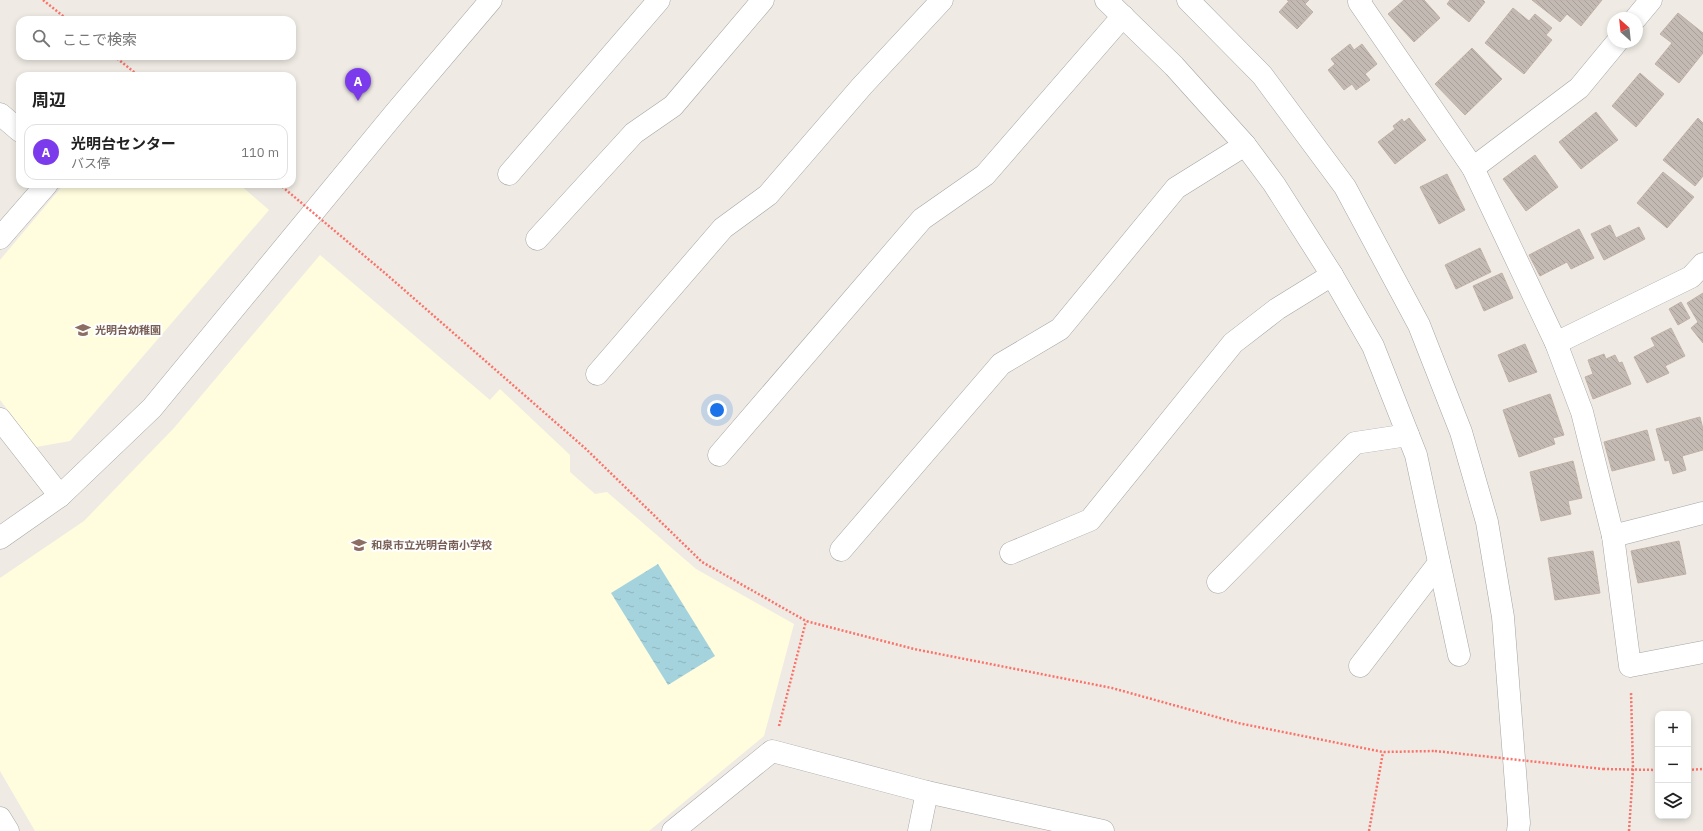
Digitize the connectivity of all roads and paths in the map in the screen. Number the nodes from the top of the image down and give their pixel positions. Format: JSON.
{"nodes":[{"id":1,"x":42,"y":0,"type":"edge"},
{"id":2,"x":491,"y":0,"type":"edge"},
{"id":3,"x":659,"y":0,"type":"edge"},
{"id":4,"x":763,"y":0,"type":"edge"},
{"id":5,"x":942,"y":0,"type":"edge"},
{"id":6,"x":1106,"y":0,"type":"edge"},
{"id":7,"x":1188,"y":0,"type":"edge"},
{"id":8,"x":1361,"y":0,"type":"edge"},
{"id":9,"x":1651,"y":0,"type":"edge"},
{"id":10,"x":1641,"y":12,"type":"edge"},
{"id":11,"x":63,"y":16,"type":"edge"},
{"id":12,"x":1124,"y":16,"type":"junction"},
{"id":13,"x":1612,"y":48,"type":"edge"},
{"id":14,"x":119,"y":60,"type":"edge"},
{"id":15,"x":134,"y":72,"type":"edge"},
{"id":16,"x":0,"y":114,"type":"edge"},
{"id":17,"x":16,"y":128,"type":"edge"},
{"id":18,"x":1245,"y":145,"type":"junction"},
{"id":19,"x":1472,"y":168,"type":"junction"},
{"id":20,"x":509,"y":174,"type":"dead end"},
{"id":21,"x":44,"y":188,"type":"edge"},
{"id":22,"x":284,"y":188,"type":"edge"},
{"id":23,"x":0,"y":238,"type":"edge"},
{"id":24,"x":536,"y":239,"type":"dead end"},
{"id":25,"x":1703,"y":264,"type":"edge"},
{"id":26,"x":1332,"y":275,"type":"junction"},
{"id":27,"x":1556,"y":343,"type":"junction"},
{"id":28,"x":597,"y":374,"type":"dead end"},
{"id":29,"x":0,"y":419,"type":"edge"},
{"id":30,"x":1408,"y":435,"type":"junction"},
{"id":31,"x":719,"y":454,"type":"dead end"},
{"id":32,"x":60,"y":496,"type":"junction"},
{"id":33,"x":1703,"y":513,"type":"edge"},
{"id":34,"x":1613,"y":536,"type":"junction"},
{"id":35,"x":0,"y":538,"type":"edge"},
{"id":36,"x":841,"y":550,"type":"dead end"},
{"id":37,"x":1011,"y":553,"type":"dead end"},
{"id":38,"x":1439,"y":563,"type":"junction"},
{"id":39,"x":1218,"y":582,"type":"dead end"},
{"id":40,"x":806,"y":622,"type":"junction"},
{"id":41,"x":1703,"y":652,"type":"edge"},
{"id":42,"x":1459,"y":655,"type":"dead end"},
{"id":43,"x":1360,"y":666,"type":"dead end"},
{"id":44,"x":1630,"y":666,"type":"junction"},
{"id":45,"x":772,"y":752,"type":"junction"},
{"id":46,"x":1383,"y":752,"type":"junction"},
{"id":47,"x":1703,"y":769,"type":"edge"},
{"id":48,"x":1633,"y":770,"type":"junction"},
{"id":49,"x":1655,"y":770,"type":"edge"},
{"id":50,"x":1691,"y":770,"type":"edge"},
{"id":51,"x":927,"y":792,"type":"junction"},
{"id":52,"x":0,"y":818,"type":"edge"},
{"id":53,"x":8,"y":831,"type":"edge"},
{"id":54,"x":674,"y":831,"type":"edge"},
{"id":55,"x":919,"y":831,"type":"edge"},
{"id":56,"x":1103,"y":831,"type":"edge"},
{"id":57,"x":1369,"y":831,"type":"edge"},
{"id":58,"x":1518,"y":831,"type":"edge"},
{"id":59,"x":1629,"y":831,"type":"edge"}],
"edges":[{"from":1,"to":11,"type":"path"},
{"from":2,"to":32,"type":"street"},
{"from":3,"to":20,"type":"street"},
{"from":4,"to":24,"type":"street"},
{"from":5,"to":28,"type":"street"},
{"from":6,"to":12,"type":"street"},
{"from":7,"to":58,"type":"street"},
{"from":8,"to":19,"type":"street"},
{"from":9,"to":10,"type":"street"},
{"from":12,"to":18,"type":"street"},
{"from":12,"to":31,"type":"street"},
{"from":13,"to":19,"type":"street"},
{"from":14,"to":15,"type":"path"},
{"from":16,"to":17,"type":"street"},
{"from":18,"to":26,"type":"street"},
{"from":18,"to":36,"type":"street"},
{"from":19,"to":27,"type":"street"},
{"from":21,"to":23,"type":"street"},
{"from":22,"to":40,"type":"path","bridge":true},
{"from":25,"to":27,"type":"street"},
{"from":26,"to":30,"type":"street"},
{"from":26,"to":37,"type":"street"},
{"from":27,"to":34,"type":"street"},
{"from":29,"to":32,"type":"street"},
{"from":30,"to":38,"type":"street"},
{"from":30,"to":39,"type":"street"},
{"from":32,"to":35,"type":"street"},
{"from":33,"to":34,"type":"street"},
{"from":34,"to":44,"type":"street"},
{"from":38,"to":42,"type":"street"},
{"from":38,"to":43,"type":"street"},
{"from":40,"to":45,"type":"path"},
{"from":40,"to":46,"type":"path"},
{"from":41,"to":44,"type":"street"},
{"from":44,"to":48,"type":"path"},
{"from":45,"to":51,"type":"street"},
{"from":45,"to":54,"type":"street"},
{"from":46,"to":48,"type":"path","bridge":true},
{"from":46,"to":57,"type":"path"},
{"from":47,"to":50,"type":"path"},
{"from":48,"to":49,"type":"path"},
{"from":48,"to":59,"type":"path"},
{"from":51,"to":55,"type":"street"},
{"from":51,"to":56,"type":"street"},
{"from":52,"to":53,"type":"street"}]}
